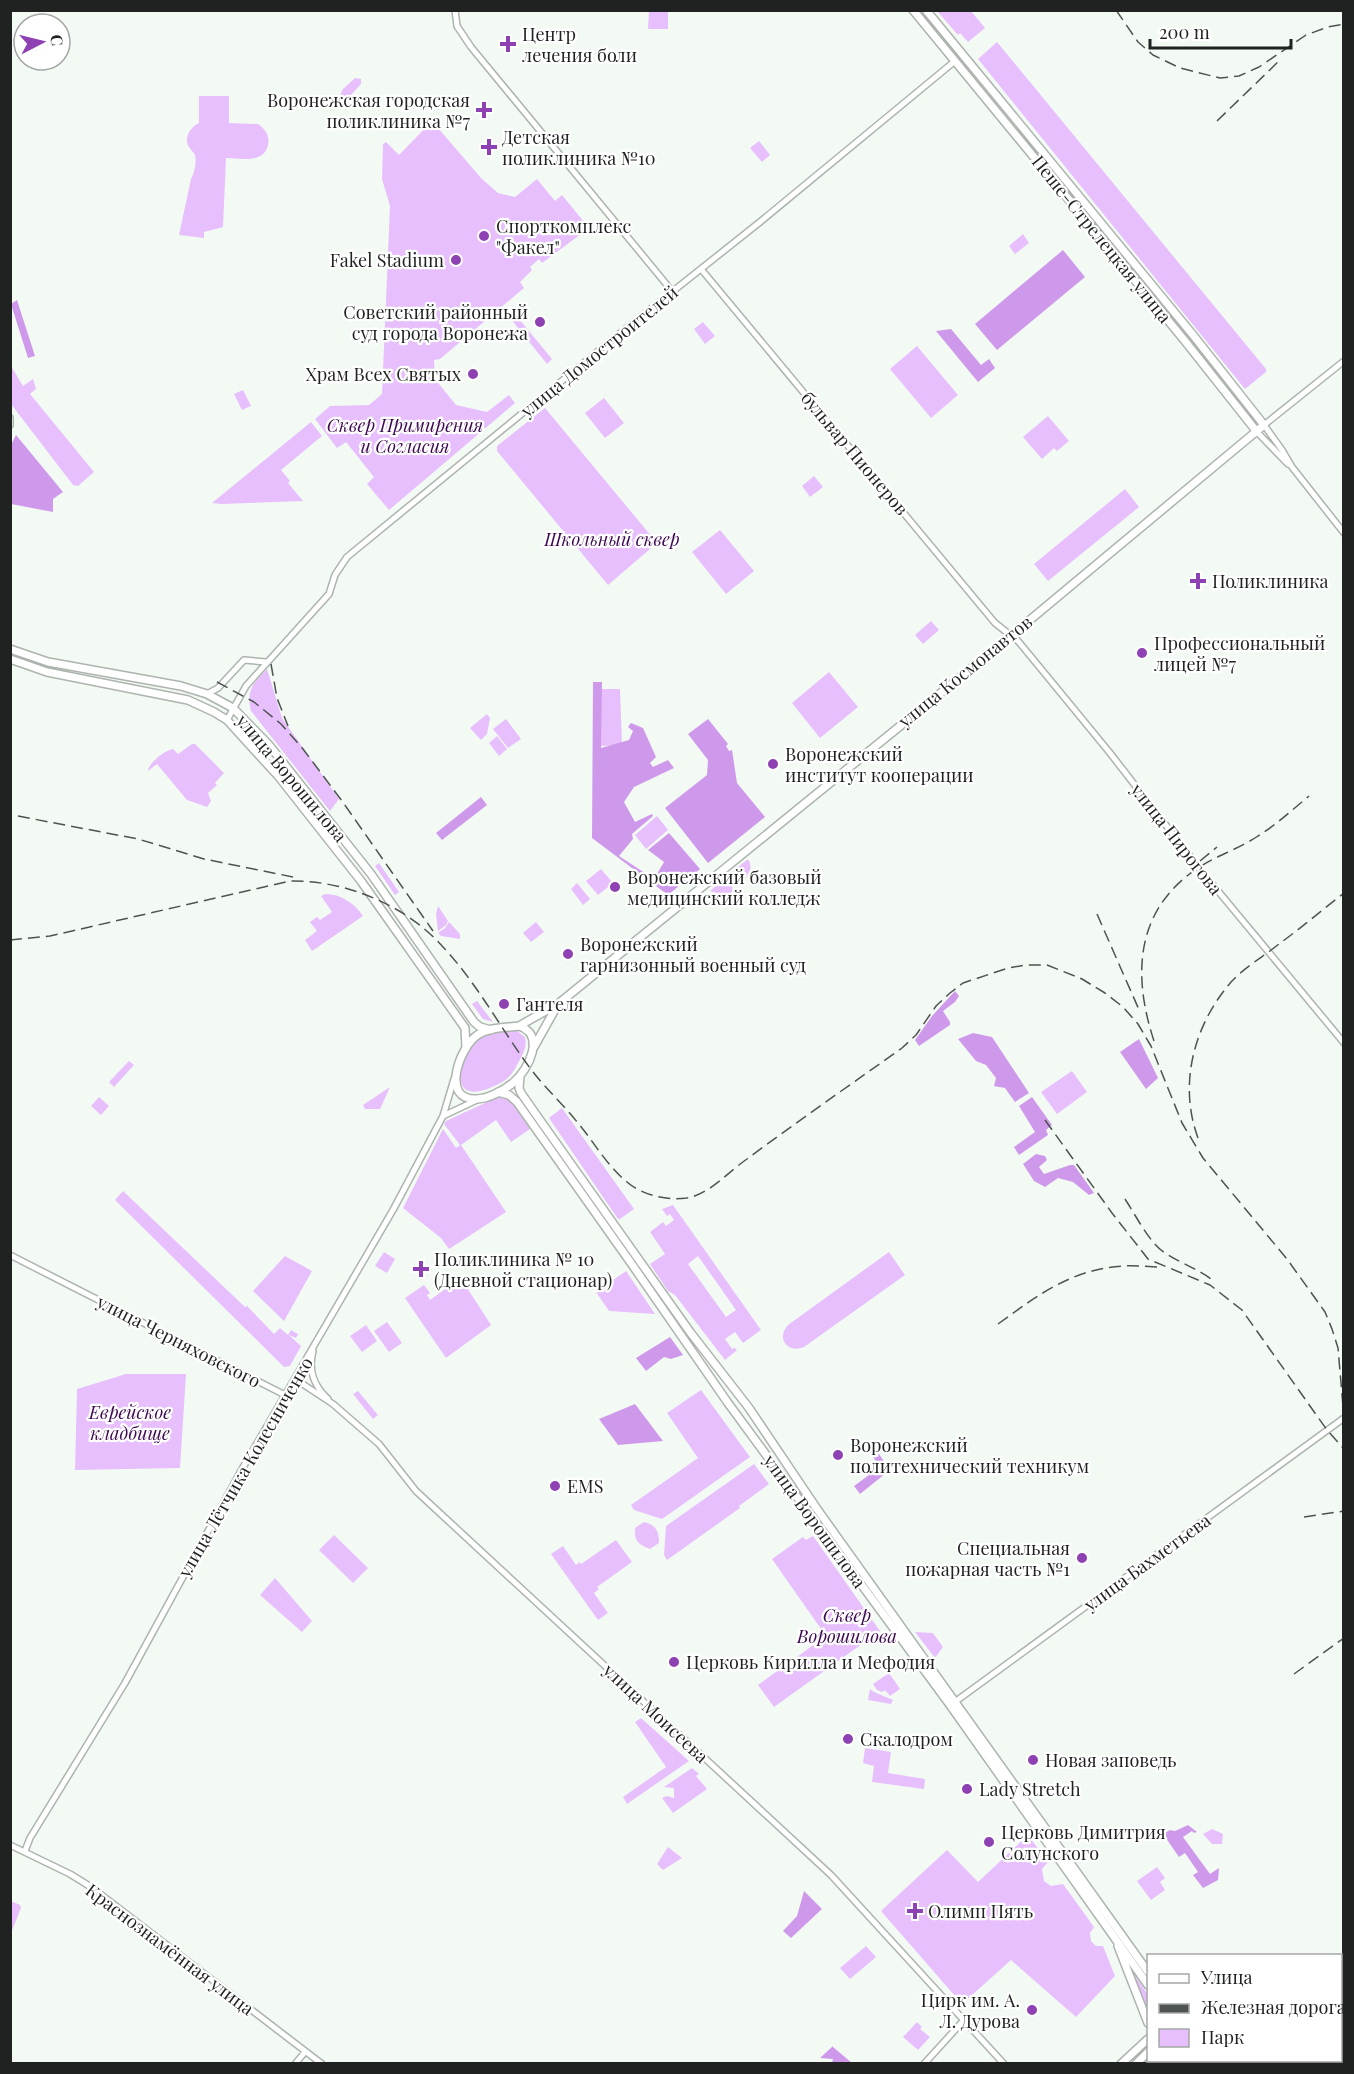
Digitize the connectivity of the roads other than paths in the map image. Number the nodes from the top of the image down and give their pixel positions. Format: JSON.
{"nodes":[{"id":1,"x":455,"y":10,"type":"edge"},
{"id":2,"x":914,"y":10,"type":"edge"},
{"id":3,"x":926,"y":10,"type":"edge"},
{"id":4,"x":955,"y":61,"type":"junction"},
{"id":5,"x":702,"y":269,"type":"junction"},
{"id":6,"x":672,"y":291,"type":"junction"},
{"id":7,"x":1344,"y":361,"type":"edge"},
{"id":8,"x":1264,"y":425,"type":"junction"},
{"id":9,"x":1257,"y":432,"type":"junction"},
{"id":10,"x":1292,"y":467,"type":"junction"},
{"id":11,"x":1344,"y":533,"type":"edge"},
{"id":12,"x":1011,"y":635,"type":"junction"},
{"id":13,"x":10,"y":649,"type":"edge"},
{"id":14,"x":10,"y":659,"type":"edge"},
{"id":15,"x":266,"y":662,"type":"junction"},
{"id":16,"x":207,"y":694,"type":"junction"},
{"id":17,"x":233,"y":708,"type":"junction"},
{"id":18,"x":226,"y":720,"type":"junction"},
{"id":19,"x":558,"y":1004,"type":"junction"},
{"id":20,"x":519,"y":1026,"type":"junction"},
{"id":21,"x":491,"y":1030,"type":"junction"},
{"id":22,"x":1344,"y":1043,"type":"edge"},
{"id":23,"x":466,"y":1048,"type":"junction"},
{"id":24,"x":533,"y":1050,"type":"junction"},
{"id":25,"x":455,"y":1074,"type":"junction"},
{"id":26,"x":519,"y":1077,"type":"junction"},
{"id":27,"x":498,"y":1092,"type":"junction"},
{"id":28,"x":479,"y":1099,"type":"junction"},
{"id":29,"x":443,"y":1116,"type":"junction"},
{"id":30,"x":10,"y":1255,"type":"edge"},
{"id":31,"x":315,"y":1344,"type":"junction"},
{"id":32,"x":295,"y":1379,"type":"junction"},
{"id":33,"x":285,"y":1395,"type":"junction"},
{"id":34,"x":333,"y":1404,"type":"junction"},
{"id":35,"x":752,"y":1413,"type":"junction"},
{"id":36,"x":1344,"y":1418,"type":"edge"},
{"id":37,"x":741,"y":1420,"type":"junction"},
{"id":38,"x":953,"y":1703,"type":"junction"},
{"id":39,"x":10,"y":1845,"type":"edge"},
{"id":40,"x":24,"y":1851,"type":"junction"},
{"id":41,"x":1113,"y":1935,"type":"junction"},
{"id":42,"x":1147,"y":1969,"type":"edge"},
{"id":43,"x":1147,"y":1982,"type":"edge"},
{"id":44,"x":1147,"y":2018,"type":"edge"},
{"id":45,"x":964,"y":2020,"type":"junction"},
{"id":46,"x":1147,"y":2041,"type":"edge"},
{"id":47,"x":305,"y":2052,"type":"junction"},
{"id":48,"x":295,"y":2064,"type":"edge"},
{"id":49,"x":322,"y":2064,"type":"edge"},
{"id":50,"x":924,"y":2064,"type":"edge"},
{"id":51,"x":1004,"y":2064,"type":"edge"},
{"id":52,"x":1122,"y":2064,"type":"edge"}],
"edges":[{"from":1,"to":6,"type":"street"},
{"from":2,"to":4,"type":"main road","name":"Пеше-Стрелецкая улица"},
{"from":3,"to":8,"type":"main road","name":"Пеше-Стрелецкая улица"},
{"from":4,"to":5,"type":"street","name":"улица Домостроителей"},
{"from":4,"to":9,"type":"main road","name":"Пеше-Стрелецкая улица"},
{"from":5,"to":6,"type":"street","name":"улица Домостроителей"},
{"from":5,"to":12,"type":"street","name":"бульвар Пионеров"},
{"from":6,"to":15,"type":"street","name":"улица Домостроителей"},
{"from":7,"to":8,"type":"street","name":"улица Космонавтов"},
{"from":8,"to":9,"type":"main road","name":"улица Космонавтов"},
{"from":8,"to":10,"type":"street","name":"Пеше-Стрелецкая улица"},
{"from":9,"to":10,"type":"street","name":"Пеше-Стрелецкая улица"},
{"from":9,"to":12,"type":"main road","name":"улица Космонавтов"},
{"from":10,"to":11,"type":"street","name":"Пеше-Стрелецкая улица"},
{"from":12,"to":19,"type":"main road","name":"улица Космонавтов"},
{"from":12,"to":22,"type":"street","name":"улица Пирогова"},
{"from":13,"to":16,"type":"main road","name":"улица Ворошилова"},
{"from":14,"to":18,"type":"main road","name":"улица Ворошилова"},
{"from":15,"to":16,"type":"street"},
{"from":15,"to":17,"type":"street","name":"улица Домостроителей"},
{"from":16,"to":17,"type":"main road","name":"улица Ворошилова"},
{"from":17,"to":18,"type":"street","name":"улица Домостроителей"},
{"from":17,"to":21,"type":"main road","name":"улица Ворошилова"},
{"from":18,"to":23,"type":"main road","name":"улица Ворошилова"},
{"from":19,"to":20,"type":"main road","name":"улица Космонавтов"},
{"from":19,"to":24,"type":"main road","name":"улица Космонавтов"},
{"from":20,"to":21,"type":"main road"},
{"from":20,"to":24,"type":"main road"},
{"from":21,"to":23,"type":"main road"},
{"from":23,"to":25,"type":"main road"},
{"from":24,"to":26,"type":"main road"},
{"from":25,"to":28,"type":"main road"},
{"from":25,"to":29,"type":"street","name":"улица Лётчика Колесниченко"},
{"from":26,"to":27,"type":"main road"},
{"from":26,"to":35,"type":"main road","name":"улица Ворошилова"},
{"from":27,"to":28,"type":"main road"},
{"from":27,"to":37,"type":"main road","name":"улица Ворошилова"},
{"from":28,"to":29,"type":"street"},
{"from":29,"to":31,"type":"street","name":"улица Лётчика Колесниченко"},
{"from":30,"to":33,"type":"street","name":"улица Черняховского"},
{"from":31,"to":32,"type":"street","name":"улица Лётчика Колесниченко"},
{"from":31,"to":34,"type":"street"},
{"from":32,"to":33,"type":"street","name":"улица Лётчика Колесниченко"},
{"from":32,"to":34,"type":"street","name":"улица Моисеева"},
{"from":33,"to":40,"type":"street","name":"улица Лётчика Колесниченко"},
{"from":34,"to":45,"type":"street","name":"улица Моисеева"},
{"from":35,"to":37,"type":"main road"},
{"from":35,"to":38,"type":"main road","name":"улица Ворошилова"},
{"from":36,"to":38,"type":"street","name":"улица Бахметьева"},
{"from":37,"to":38,"type":"main road","name":"улица Ворошилова"},
{"from":38,"to":41,"type":"main road","name":"улица Ворошилова"},
{"from":38,"to":42,"type":"main road","name":"улица Ворошилова"},
{"from":39,"to":40,"type":"street","name":"Краснознамённая улица"},
{"from":40,"to":47,"type":"street","name":"Краснознамённая улица"},
{"from":41,"to":43,"type":"main road","name":"улица Ворошилова"},
{"from":41,"to":44,"type":"main road"},
{"from":45,"to":50,"type":"street"},
{"from":45,"to":51,"type":"street","name":"улица Моисеева"},
{"from":46,"to":52,"type":"main road"},
{"from":47,"to":48,"type":"street"},
{"from":47,"to":49,"type":"street","name":"Краснознамённая улица"}]}
